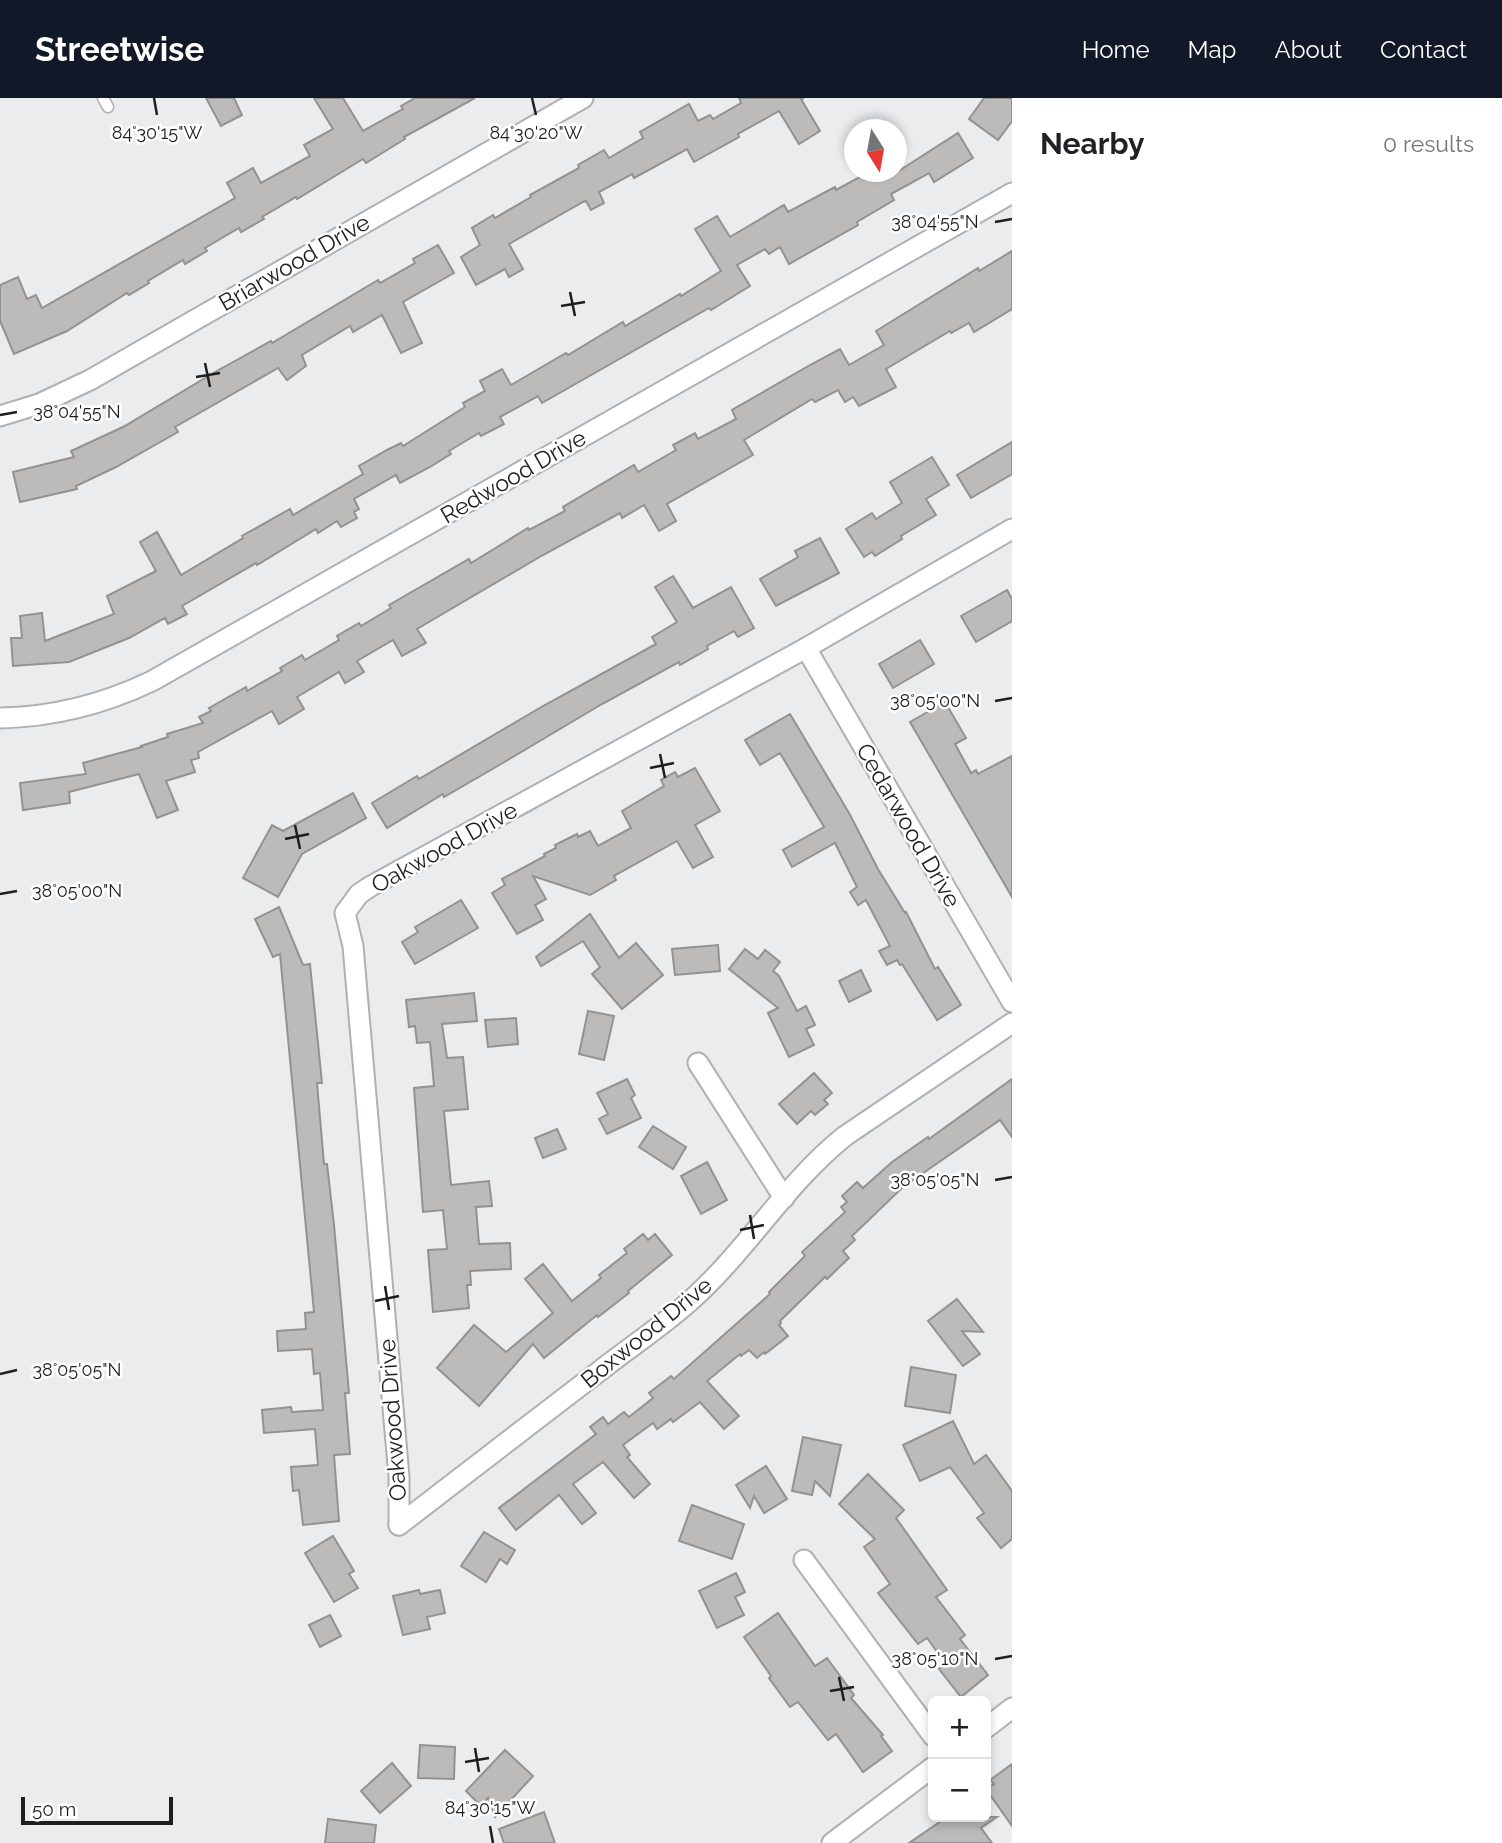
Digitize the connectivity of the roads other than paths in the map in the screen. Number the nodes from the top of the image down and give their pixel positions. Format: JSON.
{"nodes":[{"id":1,"x":583,"y":98,"type":"edge"},
{"id":2,"x":1012,"y":193,"type":"edge"},
{"id":3,"x":0,"y":416,"type":"edge"},
{"id":4,"x":1012,"y":529,"type":"edge"},
{"id":5,"x":806,"y":648,"type":"junction"},
{"id":6,"x":0,"y":718,"type":"edge"},
{"id":7,"x":1012,"y":1002,"type":"edge"},
{"id":8,"x":1012,"y":1024,"type":"edge"},
{"id":9,"x":698,"y":1063,"type":"dead end"},
{"id":10,"x":784,"y":1198,"type":"junction"},
{"id":11,"x":399,"y":1525,"type":"joint"},
{"id":12,"x":804,"y":1560,"type":"dead end"},
{"id":13,"x":1012,"y":1708,"type":"edge"},
{"id":14,"x":991,"y":1724,"type":"edge"},
{"id":15,"x":928,"y":1729,"type":"edge"},
{"id":16,"x":928,"y":1771,"type":"edge"},
{"id":17,"x":832,"y":1843,"type":"edge"}],
"edges":[{"from":1,"to":3,"type":"street","name":"Briarwood Drive"},
{"from":2,"to":6,"type":"street","name":"Redwood Drive"},
{"from":4,"to":5,"type":"street","name":"Oakwood Drive"},
{"from":5,"to":7,"type":"street","name":"Cedarwood Drive"},
{"from":5,"to":11,"type":"street","name":"Oakwood Drive"},
{"from":8,"to":10,"type":"street","name":"Boxwood Drive"},
{"from":9,"to":10,"type":"street"},
{"from":10,"to":11,"type":"street","name":"Boxwood Drive"},
{"from":12,"to":15,"type":"street"},
{"from":13,"to":14,"type":"street"},
{"from":16,"to":17,"type":"street"}]}
